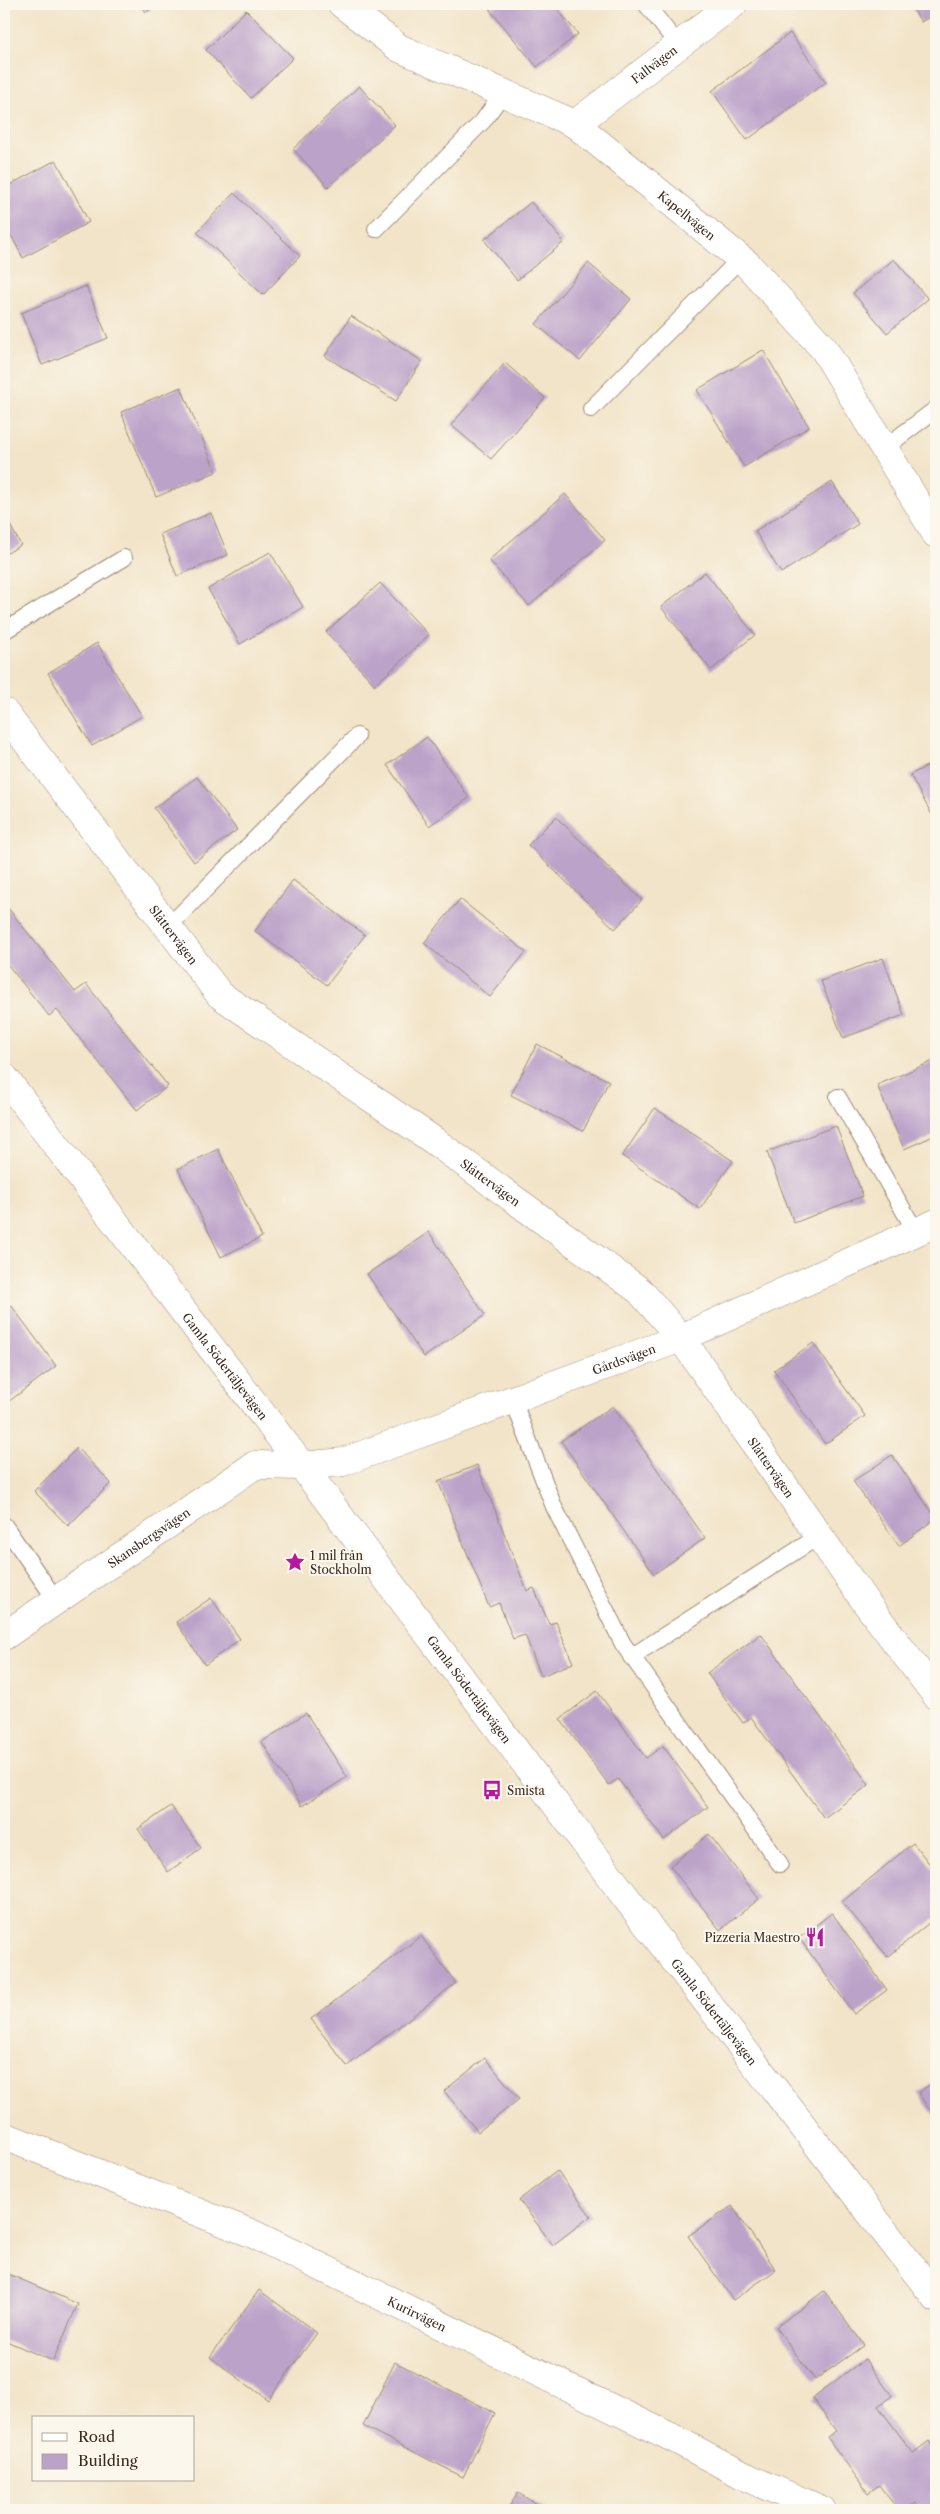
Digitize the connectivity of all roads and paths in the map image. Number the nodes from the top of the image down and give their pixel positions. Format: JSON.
{"nodes":[{"id":1,"x":342,"y":4,"type":"edge"},
{"id":2,"x":646,"y":4,"type":"edge"},
{"id":3,"x":733,"y":4,"type":"edge"},
{"id":4,"x":678,"y":45,"type":"junction"},
{"id":5,"x":503,"y":93,"type":"junction"},
{"id":6,"x":574,"y":124,"type":"junction"},
{"id":7,"x":376,"y":229,"type":"dead end"},
{"id":8,"x":740,"y":259,"type":"junction"},
{"id":9,"x":936,"y":408,"type":"edge"},
{"id":10,"x":591,"y":409,"type":"dead end"},
{"id":11,"x":882,"y":449,"type":"junction"},
{"id":12,"x":936,"y":534,"type":"edge"},
{"id":13,"x":124,"y":558,"type":"dead end"},
{"id":14,"x":4,"y":631,"type":"edge"},
{"id":15,"x":4,"y":712,"type":"edge"},
{"id":16,"x":357,"y":736,"type":"dead end"},
{"id":17,"x":168,"y":927,"type":"junction"},
{"id":18,"x":4,"y":1077,"type":"edge"},
{"id":19,"x":838,"y":1097,"type":"dead end"},
{"id":20,"x":926,"y":1228,"type":"edge"},
{"id":21,"x":681,"y":1338,"type":"junction"},
{"id":22,"x":513,"y":1400,"type":"junction"},
{"id":23,"x":302,"y":1466,"type":"junction"},
{"id":24,"x":4,"y":1525,"type":"edge"},
{"id":25,"x":819,"y":1536,"type":"junction"},
{"id":26,"x":56,"y":1600,"type":"junction"},
{"id":27,"x":4,"y":1636,"type":"edge"},
{"id":28,"x":631,"y":1657,"type":"junction"},
{"id":29,"x":936,"y":1695,"type":"edge"},
{"id":30,"x":780,"y":1864,"type":"dead end"},
{"id":31,"x":4,"y":2136,"type":"edge"},
{"id":32,"x":936,"y":2298,"type":"edge"},
{"id":33,"x":822,"y":2510,"type":"edge"}],
"edges":[{"from":1,"to":5,"type":"street","name":"Kapellvägen"},
{"from":2,"to":4,"type":"lane"},
{"from":3,"to":4,"type":"street","name":"Fallvägen"},
{"from":4,"to":6,"type":"street","name":"Fallvägen"},
{"from":5,"to":6,"type":"street","name":"Kapellvägen"},
{"from":5,"to":7,"type":"lane"},
{"from":6,"to":8,"type":"street","name":"Kapellvägen"},
{"from":8,"to":10,"type":"lane"},
{"from":8,"to":11,"type":"street","name":"Kapellvägen"},
{"from":9,"to":11,"type":"lane"},
{"from":11,"to":12,"type":"street","name":"Kapellvägen"},
{"from":13,"to":14,"type":"lane"},
{"from":15,"to":17,"type":"street","name":"Slåttervägen"},
{"from":16,"to":17,"type":"lane"},
{"from":17,"to":21,"type":"street","name":"Slåttervägen"},
{"from":18,"to":23,"type":"street","name":"Gamla Södertäljevägen"},
{"from":19,"to":20,"type":"lane"},
{"from":20,"to":21,"type":"street","name":"Gårdsvägen"},
{"from":21,"to":22,"type":"street","name":"Gårdsvägen"},
{"from":21,"to":25,"type":"street","name":"Slåttervägen"},
{"from":22,"to":23,"type":"street","name":"Gårdsvägen"},
{"from":22,"to":28,"type":"lane"},
{"from":23,"to":26,"type":"street","name":"Skansbergsvägen"},
{"from":23,"to":32,"type":"street","name":"Gamla Södertäljevägen"},
{"from":24,"to":26,"type":"lane"},
{"from":25,"to":28,"type":"lane"},
{"from":25,"to":29,"type":"street","name":"Slåttervägen"},
{"from":26,"to":27,"type":"street","name":"Skansbergsvägen"},
{"from":28,"to":30,"type":"lane"},
{"from":31,"to":33,"type":"street","name":"Kurirvägen"}]}
